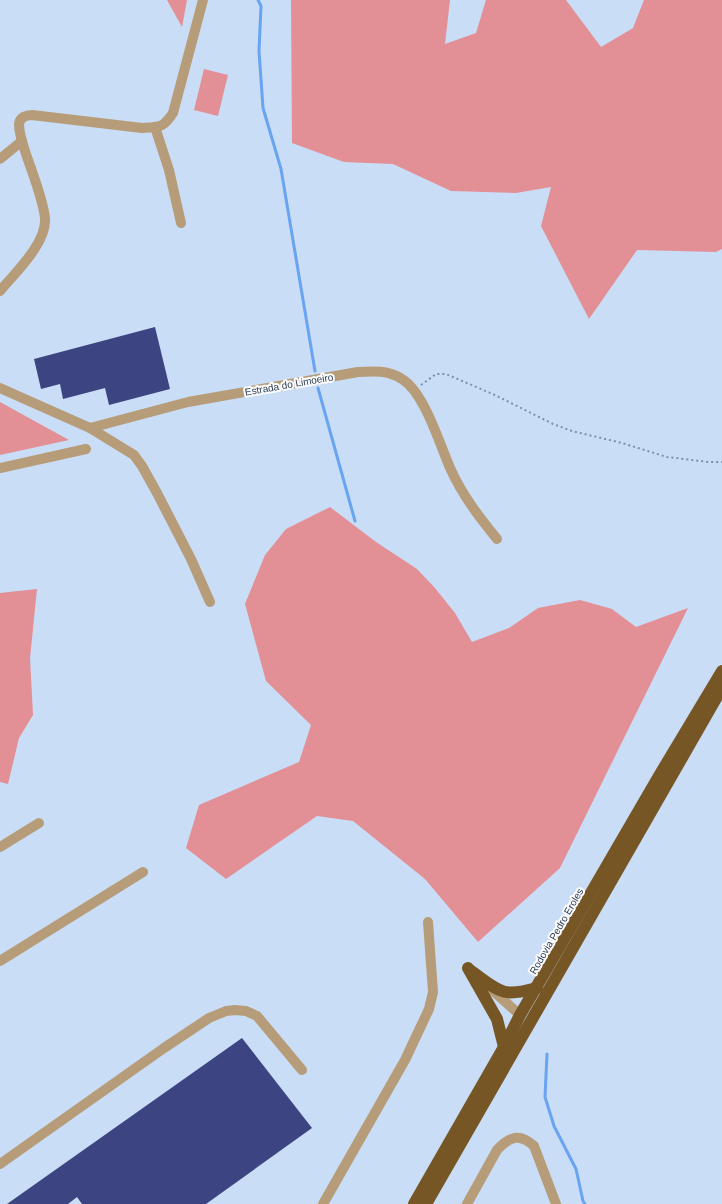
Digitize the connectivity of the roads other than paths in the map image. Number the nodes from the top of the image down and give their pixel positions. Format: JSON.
{"nodes":[{"id":1,"x":202,"y":0,"type":"edge"},
{"id":2,"x":155,"y":127,"type":"junction"},
{"id":3,"x":22,"y":141,"type":"junction"},
{"id":4,"x":0,"y":159,"type":"edge"},
{"id":5,"x":181,"y":223,"type":"dead end"},
{"id":6,"x":0,"y":291,"type":"edge"},
{"id":7,"x":0,"y":388,"type":"edge"},
{"id":8,"x":90,"y":428,"type":"junction"},
{"id":9,"x":86,"y":449,"type":"dead end"},
{"id":10,"x":0,"y":468,"type":"edge"},
{"id":11,"x":496,"y":539,"type":"dead end"},
{"id":12,"x":210,"y":602,"type":"dead end"},
{"id":13,"x":722,"y":671,"type":"edge"},
{"id":14,"x":722,"y":688,"type":"edge"},
{"id":15,"x":39,"y":823,"type":"dead end"},
{"id":16,"x":0,"y":847,"type":"edge"},
{"id":17,"x":143,"y":872,"type":"dead end"},
{"id":18,"x":428,"y":922,"type":"dead end"},
{"id":19,"x":0,"y":961,"type":"edge"},
{"id":20,"x":468,"y":968,"type":"junction"},
{"id":21,"x":537,"y":988,"type":"junction"},
{"id":22,"x":520,"y":1015,"type":"junction"},
{"id":23,"x":504,"y":1047,"type":"junction"},
{"id":24,"x":302,"y":1070,"type":"dead end"},
{"id":25,"x":0,"y":1164,"type":"edge"},
{"id":26,"x":324,"y":1204,"type":"edge"},
{"id":27,"x":414,"y":1204,"type":"edge"},
{"id":28,"x":426,"y":1204,"type":"edge"},
{"id":29,"x":467,"y":1204,"type":"edge"},
{"id":30,"x":556,"y":1204,"type":"edge"}],
"edges":[{"from":1,"to":2,"type":"street"},
{"from":2,"to":3,"type":"street"},
{"from":2,"to":5,"type":"street"},
{"from":3,"to":4,"type":"street"},
{"from":3,"to":6,"type":"street"},
{"from":7,"to":8,"type":"street"},
{"from":8,"to":11,"type":"street","name":"Estrada do Limoeiro"},
{"from":8,"to":12,"type":"street"},
{"from":9,"to":10,"type":"street"},
{"from":13,"to":21,"type":"highway","name":"Rodovia Pedro Eroles"},
{"from":14,"to":28,"type":"highway"},
{"from":15,"to":16,"type":"street"},
{"from":17,"to":19,"type":"street"},
{"from":18,"to":26,"type":"street"},
{"from":20,"to":21,"type":"highway"},
{"from":20,"to":22,"type":"street"},
{"from":20,"to":23,"type":"highway"},
{"from":21,"to":22,"type":"highway","name":"Rodovia Pedro Eroles"},
{"from":22,"to":23,"type":"highway","name":"Rodovia Pedro Eroles"},
{"from":23,"to":27,"type":"highway","name":"Rodovia Pedro Eroles"},
{"from":24,"to":25,"type":"street"},
{"from":29,"to":30,"type":"street"}]}
